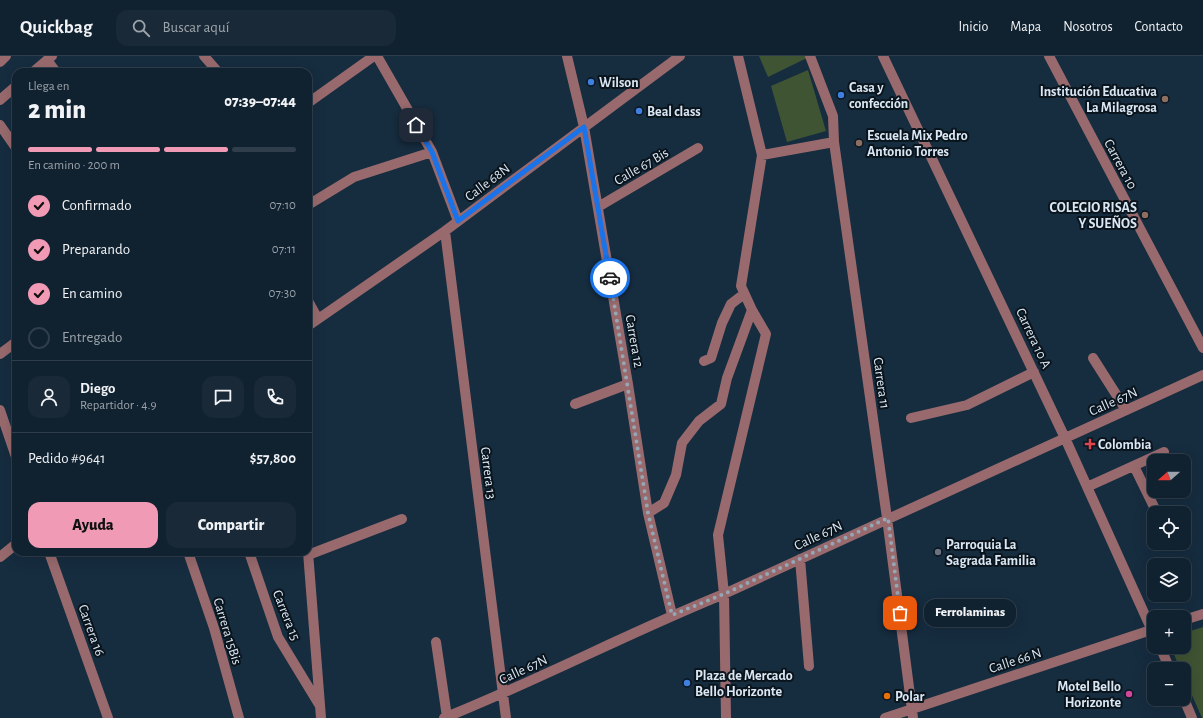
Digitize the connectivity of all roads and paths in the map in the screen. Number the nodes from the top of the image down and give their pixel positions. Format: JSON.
{"nodes":[{"id":1,"x":6,"y":56,"type":"edge"},
{"id":2,"x":204,"y":56,"type":"edge"},
{"id":3,"x":375,"y":56,"type":"edge"},
{"id":4,"x":567,"y":56,"type":"edge"},
{"id":5,"x":680,"y":56,"type":"edge"},
{"id":6,"x":738,"y":56,"type":"edge"},
{"id":7,"x":810,"y":56,"type":"edge"},
{"id":8,"x":884,"y":56,"type":"edge"},
{"id":9,"x":1048,"y":56,"type":"edge"},
{"id":10,"x":50,"y":58,"type":"edge"},
{"id":11,"x":0,"y":62,"type":"edge"},
{"id":12,"x":38,"y":68,"type":"edge"},
{"id":13,"x":54,"y":68,"type":"edge"},
{"id":14,"x":214,"y":68,"type":"edge"},
{"id":15,"x":12,"y":90,"type":"edge"},
{"id":16,"x":0,"y":100,"type":"edge"},
{"id":17,"x":312,"y":100,"type":"edge"},
{"id":18,"x":0,"y":125,"type":"edge"},
{"id":19,"x":584,"y":127,"type":"junction"},
{"id":20,"x":12,"y":142,"type":"edge"},
{"id":21,"x":834,"y":142,"type":"junction"},
{"id":22,"x":698,"y":148,"type":"dead end"},
{"id":23,"x":432,"y":152,"type":"junction"},
{"id":24,"x":762,"y":155,"type":"junction"},
{"id":25,"x":312,"y":203,"type":"edge"},
{"id":26,"x":598,"y":207,"type":"junction"},
{"id":27,"x":458,"y":221,"type":"junction"},
{"id":28,"x":445,"y":231,"type":"junction"},
{"id":29,"x":744,"y":294,"type":"junction"},
{"id":30,"x":312,"y":308,"type":"edge"},
{"id":31,"x":752,"y":310,"type":"junction"},
{"id":32,"x":318,"y":319,"type":"junction"},
{"id":33,"x":312,"y":323,"type":"edge"},
{"id":34,"x":12,"y":345,"type":"edge"},
{"id":35,"x":1203,"y":348,"type":"edge"},
{"id":36,"x":0,"y":354,"type":"edge"},
{"id":37,"x":1093,"y":358,"type":"dead end"},
{"id":38,"x":704,"y":361,"type":"dead end"},
{"id":39,"x":1034,"y":372,"type":"junction"},
{"id":40,"x":1203,"y":375,"type":"edge"},
{"id":41,"x":628,"y":384,"type":"junction"},
{"id":42,"x":575,"y":404,"type":"dead end"},
{"id":43,"x":0,"y":410,"type":"edge"},
{"id":44,"x":1126,"y":410,"type":"junction"},
{"id":45,"x":911,"y":418,"type":"dead end"},
{"id":46,"x":1065,"y":438,"type":"junction"},
{"id":47,"x":12,"y":445,"type":"edge"},
{"id":48,"x":1164,"y":452,"type":"dead end"},
{"id":49,"x":1134,"y":466,"type":"junction"},
{"id":50,"x":1088,"y":487,"type":"junction"},
{"id":51,"x":1154,"y":506,"type":"edge"},
{"id":52,"x":648,"y":513,"type":"junction"},
{"id":53,"x":888,"y":518,"type":"junction"},
{"id":54,"x":402,"y":519,"type":"dead end"},
{"id":55,"x":12,"y":547,"type":"edge"},
{"id":56,"x":312,"y":552,"type":"edge"},
{"id":57,"x":50,"y":556,"type":"edge"},
{"id":58,"x":189,"y":556,"type":"edge"},
{"id":59,"x":250,"y":556,"type":"edge"},
{"id":60,"x":308,"y":556,"type":"edge"},
{"id":61,"x":0,"y":557,"type":"edge"},
{"id":62,"x":800,"y":559,"type":"junction"},
{"id":63,"x":724,"y":594,"type":"junction"},
{"id":64,"x":1203,"y":614,"type":"edge"},
{"id":65,"x":672,"y":615,"type":"junction"},
{"id":66,"x":1147,"y":618,"type":"edge"},
{"id":67,"x":1191,"y":618,"type":"edge"},
{"id":68,"x":1147,"y":633,"type":"edge"},
{"id":69,"x":436,"y":642,"type":"dead end"},
{"id":70,"x":809,"y":666,"type":"dead end"},
{"id":71,"x":503,"y":694,"type":"junction"},
{"id":72,"x":320,"y":706,"type":"junction"},
{"id":73,"x":1187,"y":706,"type":"edge"},
{"id":74,"x":913,"y":713,"type":"edge"},
{"id":75,"x":108,"y":718,"type":"edge"},
{"id":76,"x":239,"y":718,"type":"edge"},
{"id":77,"x":321,"y":718,"type":"edge"},
{"id":78,"x":445,"y":718,"type":"edge"},
{"id":79,"x":506,"y":718,"type":"edge"},
{"id":80,"x":726,"y":718,"type":"edge"},
{"id":81,"x":885,"y":718,"type":"edge"},
{"id":82,"x":1192,"y":718,"type":"edge"}],
"edges":[{"from":1,"to":11,"type":"street"},
{"from":2,"to":14,"type":"street"},
{"from":3,"to":17,"type":"street"},
{"from":3,"to":23,"type":"street"},
{"from":4,"to":19,"type":"street","name":"Carrera 12"},
{"from":5,"to":19,"type":"street","name":"Calle 68N"},
{"from":6,"to":24,"type":"street"},
{"from":7,"to":21,"type":"street","name":"Carrera 11"},
{"from":8,"to":39,"type":"street","name":"Carrera 10 A"},
{"from":9,"to":35,"type":"street","name":"Carrera 10"},
{"from":10,"to":12,"type":"street"},
{"from":10,"to":13,"type":"street"},
{"from":15,"to":16,"type":"street"},
{"from":18,"to":20,"type":"street"},
{"from":19,"to":26,"type":"street","name":"Carrera 12"},
{"from":19,"to":27,"type":"street","name":"Calle 68N"},
{"from":21,"to":24,"type":"street"},
{"from":21,"to":53,"type":"street","name":"Carrera 11"},
{"from":22,"to":26,"type":"street","name":"Calle 67 Bis"},
{"from":23,"to":25,"type":"street"},
{"from":23,"to":27,"type":"street"},
{"from":24,"to":29,"type":"street"},
{"from":26,"to":41,"type":"street","name":"Carrera 12"},
{"from":27,"to":28,"type":"street","name":"Calle 68N"},
{"from":28,"to":32,"type":"street","name":"Calle 68N"},
{"from":28,"to":71,"type":"street","name":"Carrera 13"},
{"from":29,"to":31,"type":"street"},
{"from":29,"to":38,"type":"street"},
{"from":30,"to":32,"type":"street"},
{"from":31,"to":52,"type":"street"},
{"from":31,"to":63,"type":"street"},
{"from":32,"to":33,"type":"street","name":"Calle 68N"},
{"from":34,"to":36,"type":"street"},
{"from":37,"to":44,"type":"street"},
{"from":39,"to":45,"type":"street"},
{"from":39,"to":46,"type":"street","name":"Carrera 10 A"},
{"from":40,"to":44,"type":"street","name":"Calle 67N"},
{"from":41,"to":42,"type":"street"},
{"from":41,"to":52,"type":"street","name":"Carrera 12"},
{"from":43,"to":47,"type":"street"},
{"from":44,"to":46,"type":"street","name":"Calle 67N"},
{"from":46,"to":50,"type":"street","name":"Carrera 10 A"},
{"from":46,"to":53,"type":"street","name":"Calle 67N"},
{"from":48,"to":49,"type":"street"},
{"from":49,"to":50,"type":"street"},
{"from":49,"to":51,"type":"street"},
{"from":50,"to":66,"type":"street","name":"Carrera 10 A"},
{"from":52,"to":65,"type":"street","name":"Carrera 12"},
{"from":53,"to":62,"type":"street","name":"Calle 67N"},
{"from":53,"to":74,"type":"street","name":"Carrera 11"},
{"from":54,"to":56,"type":"street"},
{"from":55,"to":61,"type":"street"},
{"from":57,"to":75,"type":"street","name":"Carrera 16"},
{"from":58,"to":76,"type":"street","name":"Carrera 15Bis"},
{"from":59,"to":72,"type":"street","name":"Carrera 15"},
{"from":60,"to":72,"type":"street"},
{"from":62,"to":63,"type":"street","name":"Calle 67N"},
{"from":62,"to":70,"type":"street"},
{"from":63,"to":65,"type":"street","name":"Calle 67N"},
{"from":63,"to":80,"type":"street"},
{"from":64,"to":67,"type":"street"},
{"from":65,"to":71,"type":"street","name":"Calle 67N"},
{"from":68,"to":74,"type":"street","name":"Calle 66 N"},
{"from":69,"to":78,"type":"street"},
{"from":71,"to":78,"type":"street","name":"Calle 67N"},
{"from":71,"to":79,"type":"street","name":"Carrera 13"},
{"from":72,"to":77,"type":"street"},
{"from":73,"to":82,"type":"street"},
{"from":74,"to":81,"type":"street","name":"Calle 66 N"}]}
